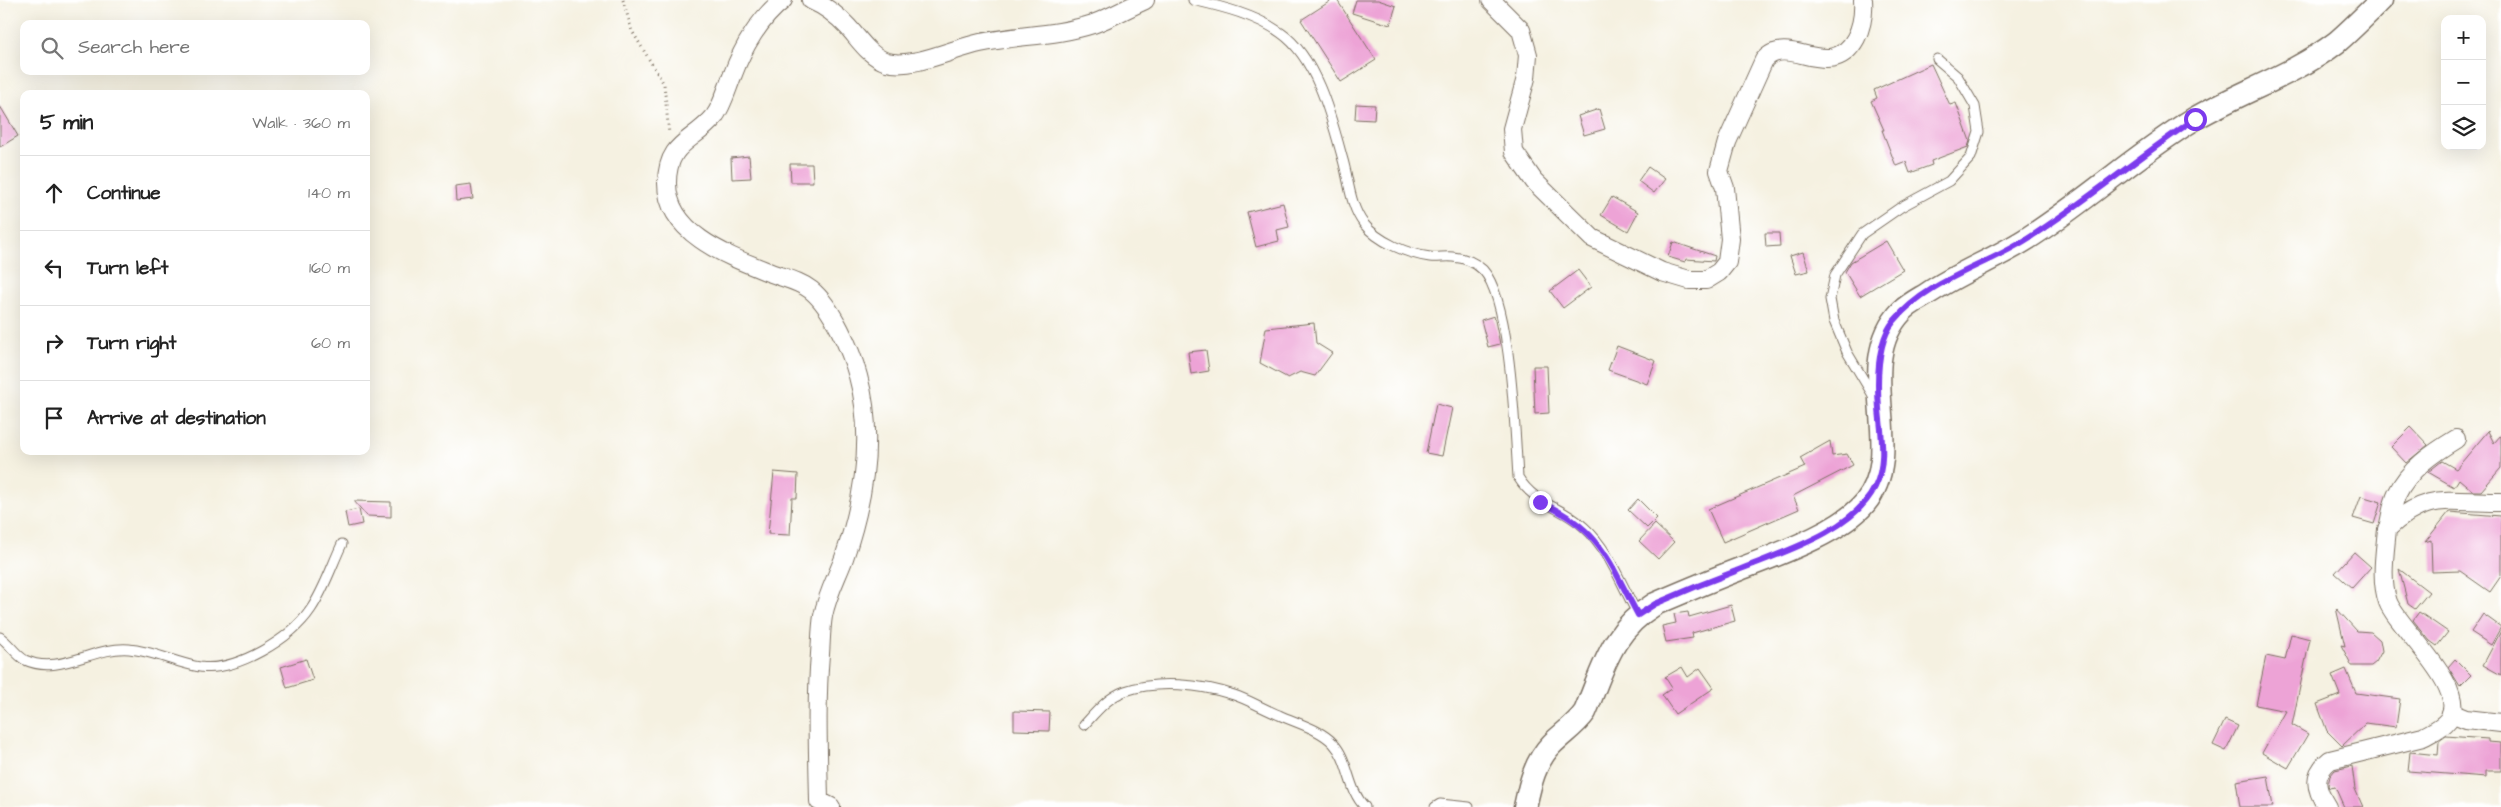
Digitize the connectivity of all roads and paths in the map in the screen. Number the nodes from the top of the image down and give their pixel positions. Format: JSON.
{"nodes":[{"id":1,"x":623,"y":0,"type":"edge"},
{"id":2,"x":783,"y":0,"type":"edge"},
{"id":3,"x":811,"y":0,"type":"edge"},
{"id":4,"x":1144,"y":0,"type":"edge"},
{"id":5,"x":1193,"y":0,"type":"edge"},
{"id":6,"x":1491,"y":0,"type":"edge"},
{"id":7,"x":1863,"y":0,"type":"edge"},
{"id":8,"x":2381,"y":0,"type":"edge"},
{"id":9,"x":1937,"y":60,"type":"dead end"},
{"id":10,"x":675,"y":150,"type":"junction"},
{"id":11,"x":1879,"y":403,"type":"junction"},
{"id":12,"x":2456,"y":439,"type":"dead end"},
{"id":13,"x":2501,"y":502,"type":"edge"},
{"id":14,"x":2387,"y":530,"type":"junction"},
{"id":15,"x":342,"y":544,"type":"dead end"},
{"id":16,"x":1638,"y":615,"type":"junction"},
{"id":17,"x":0,"y":637,"type":"edge"},
{"id":18,"x":2451,"y":713,"type":"junction"},
{"id":19,"x":2501,"y":723,"type":"edge"},
{"id":20,"x":1084,"y":725,"type":"dead end"},
{"id":21,"x":831,"y":807,"type":"edge"},
{"id":22,"x":1365,"y":807,"type":"edge"},
{"id":23,"x":1435,"y":807,"type":"edge"},
{"id":24,"x":1469,"y":807,"type":"edge"},
{"id":25,"x":1525,"y":807,"type":"edge"},
{"id":26,"x":2327,"y":807,"type":"edge"}],
"edges":[{"from":1,"to":10,"type":"path"},
{"from":2,"to":10,"type":"street"},
{"from":3,"to":4,"type":"street"},
{"from":5,"to":16,"type":"lane"},
{"from":6,"to":7,"type":"street"},
{"from":8,"to":11,"type":"street"},
{"from":9,"to":11,"type":"lane"},
{"from":10,"to":21,"type":"street"},
{"from":11,"to":16,"type":"street"},
{"from":12,"to":14,"type":"street"},
{"from":13,"to":14,"type":"street"},
{"from":14,"to":18,"type":"street"},
{"from":15,"to":17,"type":"lane"},
{"from":16,"to":25,"type":"street"},
{"from":18,"to":19,"type":"street"},
{"from":18,"to":26,"type":"street"},
{"from":20,"to":22,"type":"lane"},
{"from":23,"to":24,"type":"lane"}]}
